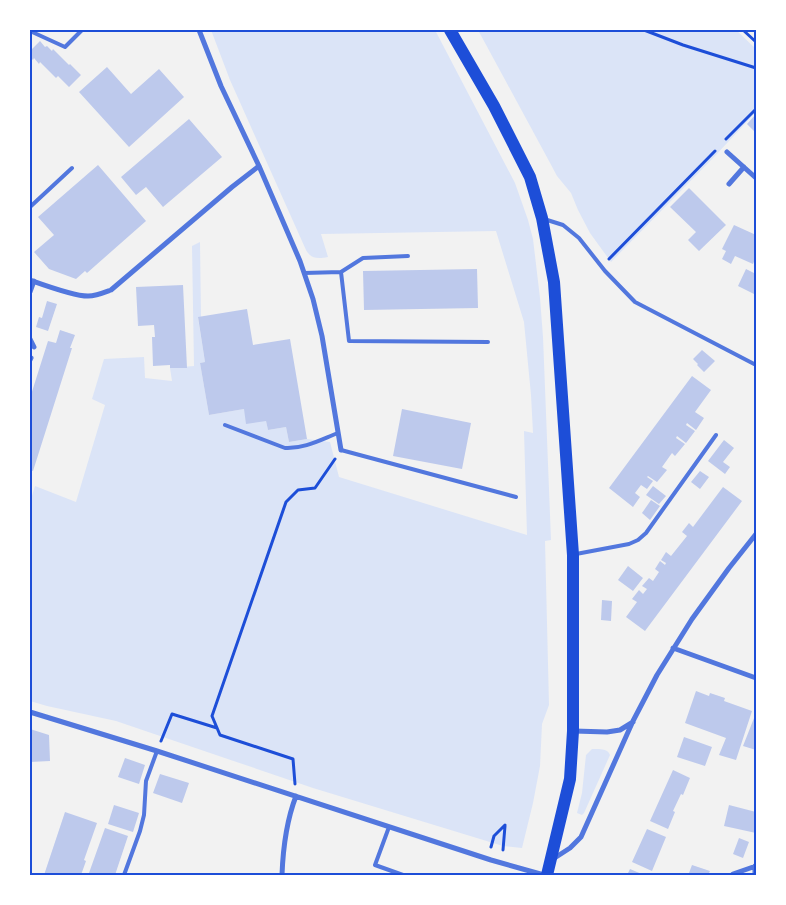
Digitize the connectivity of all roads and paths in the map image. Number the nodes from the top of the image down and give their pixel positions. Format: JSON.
{"nodes":[{"id":1,"x":82,"y":30,"type":"edge"},
{"id":2,"x":199,"y":30,"type":"edge"},
{"id":3,"x":450,"y":30,"type":"edge"},
{"id":4,"x":644,"y":30,"type":"edge"},
{"id":5,"x":743,"y":30,"type":"edge"},
{"id":6,"x":30,"y":31,"type":"edge"},
{"id":7,"x":756,"y":42,"type":"edge"},
{"id":8,"x":756,"y":68,"type":"edge"},
{"id":9,"x":756,"y":109,"type":"edge"},
{"id":10,"x":726,"y":140,"type":"dead end"},
{"id":11,"x":720,"y":146,"type":"dead end"},
{"id":12,"x":727,"y":152,"type":"dead end"},
{"id":13,"x":259,"y":166,"type":"junction"},
{"id":14,"x":744,"y":167,"type":"junction"},
{"id":15,"x":72,"y":168,"type":"dead end"},
{"id":16,"x":756,"y":178,"type":"edge"},
{"id":17,"x":729,"y":184,"type":"dead end"},
{"id":18,"x":30,"y":207,"type":"edge"},
{"id":19,"x":542,"y":218,"type":"junction"},
{"id":20,"x":408,"y":256,"type":"dead end"},
{"id":21,"x":601,"y":266,"type":"junction"},
{"id":22,"x":341,"y":272,"type":"junction"},
{"id":23,"x":304,"y":273,"type":"junction"},
{"id":24,"x":32,"y":281,"type":"edge"},
{"id":25,"x":30,"y":292,"type":"edge"},
{"id":26,"x":30,"y":339,"type":"edge"},
{"id":27,"x":488,"y":342,"type":"dead end"},
{"id":28,"x":34,"y":347,"type":"dead end"},
{"id":29,"x":756,"y":365,"type":"edge"},
{"id":30,"x":225,"y":425,"type":"dead end"},
{"id":31,"x":338,"y":433,"type":"junction"},
{"id":32,"x":716,"y":435,"type":"dead end"},
{"id":33,"x":341,"y":450,"type":"junction"},
{"id":34,"x":516,"y":497,"type":"dead end"},
{"id":35,"x":756,"y":534,"type":"edge"},
{"id":36,"x":573,"y":555,"type":"junction"},
{"id":37,"x":673,"y":648,"type":"junction"},
{"id":38,"x":756,"y":678,"type":"edge"},
{"id":39,"x":30,"y":712,"type":"edge"},
{"id":40,"x":633,"y":721,"type":"junction"},
{"id":41,"x":217,"y":728,"type":"junction"},
{"id":42,"x":574,"y":731,"type":"junction"},
{"id":43,"x":157,"y":751,"type":"junction"},
{"id":44,"x":296,"y":796,"type":"junction"},
{"id":45,"x":389,"y":827,"type":"junction"},
{"id":46,"x":491,"y":860,"type":"junction"},
{"id":47,"x":550,"y":862,"type":"junction"},
{"id":48,"x":503,"y":863,"type":"junction"},
{"id":49,"x":755,"y":866,"type":"edge"},
{"id":50,"x":733,"y":874,"type":"edge"},
{"id":51,"x":124,"y":875,"type":"edge"},
{"id":52,"x":282,"y":875,"type":"edge"},
{"id":53,"x":403,"y":875,"type":"edge"},
{"id":54,"x":545,"y":875,"type":"edge"},
{"id":55,"x":755,"y":875,"type":"edge"}],
"edges":[{"from":1,"to":6,"type":"lane"},
{"from":2,"to":13,"type":"street"},
{"from":3,"to":19,"type":"main road"},
{"from":4,"to":8,"type":"path"},
{"from":5,"to":7,"type":"path"},
{"from":9,"to":10,"type":"path"},
{"from":11,"to":21,"type":"path"},
{"from":12,"to":14,"type":"street"},
{"from":13,"to":23,"type":"street"},
{"from":13,"to":24,"type":"street"},
{"from":14,"to":16,"type":"street"},
{"from":14,"to":17,"type":"street"},
{"from":15,"to":18,"type":"lane"},
{"from":19,"to":21,"type":"lane"},
{"from":19,"to":36,"type":"main road"},
{"from":20,"to":22,"type":"lane"},
{"from":21,"to":29,"type":"lane"},
{"from":22,"to":23,"type":"lane"},
{"from":22,"to":27,"type":"lane"},
{"from":23,"to":31,"type":"street"},
{"from":24,"to":25,"type":"street"},
{"from":26,"to":28,"type":"street"},
{"from":30,"to":31,"type":"lane"},
{"from":31,"to":33,"type":"street"},
{"from":32,"to":36,"type":"lane"},
{"from":33,"to":34,"type":"lane"},
{"from":33,"to":41,"type":"path"},
{"from":35,"to":37,"type":"street"},
{"from":36,"to":42,"type":"main road"},
{"from":37,"to":38,"type":"street"},
{"from":37,"to":40,"type":"street"},
{"from":39,"to":43,"type":"street"},
{"from":40,"to":42,"type":"street"},
{"from":40,"to":47,"type":"street"},
{"from":41,"to":43,"type":"path"},
{"from":41,"to":44,"type":"path"},
{"from":42,"to":47,"type":"main road"},
{"from":43,"to":44,"type":"street"},
{"from":43,"to":51,"type":"lane"},
{"from":44,"to":45,"type":"street"},
{"from":44,"to":52,"type":"street"},
{"from":45,"to":46,"type":"street"},
{"from":45,"to":53,"type":"lane"},
{"from":46,"to":48,"type":"street"},
{"from":46,"to":48,"type":"path"},
{"from":47,"to":54,"type":"main road"},
{"from":48,"to":54,"type":"street"},
{"from":49,"to":50,"type":"street"},
{"from":49,"to":55,"type":"street"}]}
